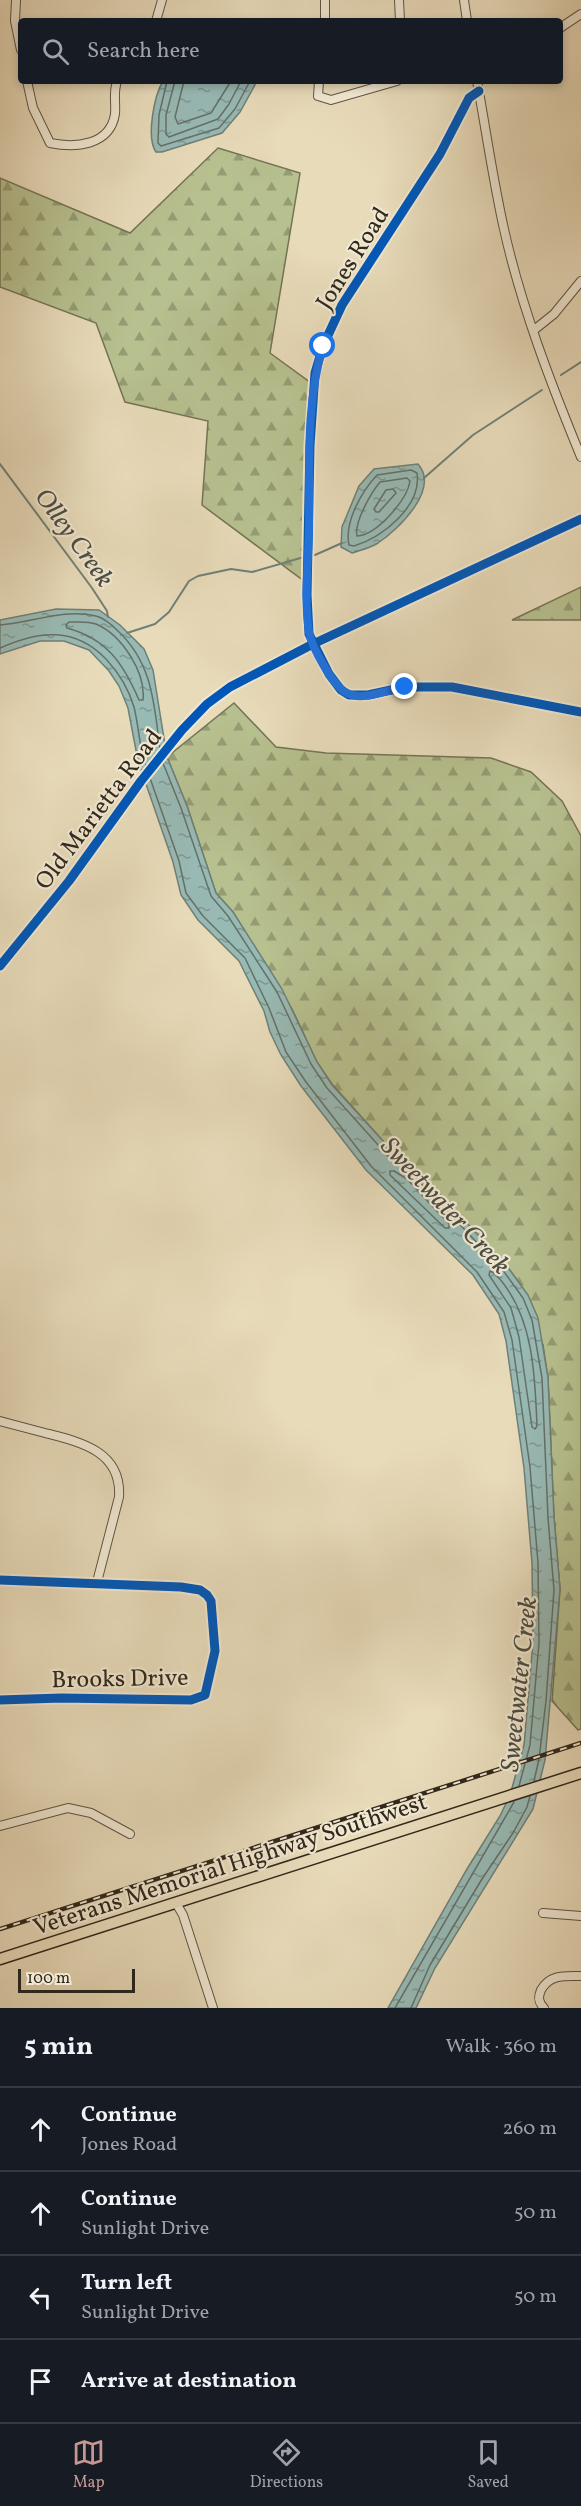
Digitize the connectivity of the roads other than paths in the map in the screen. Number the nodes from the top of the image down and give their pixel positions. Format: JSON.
{"nodes":[{"id":1,"x":16,"y":0,"type":"edge"},
{"id":2,"x":162,"y":0,"type":"edge"},
{"id":3,"x":325,"y":0,"type":"edge"},
{"id":4,"x":399,"y":0,"type":"edge"},
{"id":5,"x":464,"y":0,"type":"edge"},
{"id":6,"x":581,"y":14,"type":"edge"},
{"id":7,"x":157,"y":18,"type":"edge"},
{"id":8,"x":325,"y":18,"type":"edge"},
{"id":9,"x":400,"y":18,"type":"edge"},
{"id":10,"x":467,"y":18,"type":"edge"},
{"id":11,"x":563,"y":26,"type":"edge"},
{"id":12,"x":18,"y":36,"type":"edge"},
{"id":13,"x":28,"y":84,"type":"edge"},
{"id":14,"x":116,"y":84,"type":"edge"},
{"id":15,"x":319,"y":84,"type":"edge"},
{"id":16,"x":386,"y":84,"type":"edge"},
{"id":17,"x":478,"y":84,"type":"edge"},
{"id":18,"x":479,"y":91,"type":"junction"},
{"id":19,"x":581,"y":281,"type":"edge"},
{"id":20,"x":534,"y":330,"type":"junction"},
{"id":21,"x":581,"y":457,"type":"edge"},
{"id":22,"x":581,"y":519,"type":"edge"},
{"id":23,"x":313,"y":644,"type":"junction"},
{"id":24,"x":581,"y":712,"type":"edge"},
{"id":25,"x":0,"y":966,"type":"edge"},
{"id":26,"x":0,"y":1421,"type":"edge"},
{"id":27,"x":0,"y":1580,"type":"edge"},
{"id":28,"x":97,"y":1582,"type":"junction"},
{"id":29,"x":0,"y":1700,"type":"edge"},
{"id":30,"x":581,"y":1773,"type":"edge"},
{"id":31,"x":0,"y":1826,"type":"edge"},
{"id":32,"x":130,"y":1834,"type":"dead end"},
{"id":33,"x":176,"y":1903,"type":"junction"},
{"id":34,"x":543,"y":1913,"type":"dead end"},
{"id":35,"x":581,"y":1917,"type":"edge"},
{"id":36,"x":0,"y":1959,"type":"edge"},
{"id":37,"x":581,"y":1977,"type":"edge"},
{"id":38,"x":213,"y":2008,"type":"edge"},
{"id":39,"x":544,"y":2008,"type":"edge"}],
"edges":[{"from":1,"to":12,"type":"street"},
{"from":2,"to":7,"type":"street"},
{"from":3,"to":8,"type":"street"},
{"from":4,"to":9,"type":"street"},
{"from":5,"to":10,"type":"street"},
{"from":6,"to":11,"type":"street"},
{"from":13,"to":14,"type":"street"},
{"from":15,"to":16,"type":"street"},
{"from":17,"to":18,"type":"street"},
{"from":18,"to":20,"type":"street"},
{"from":18,"to":23,"type":"street","name":"Jones Road"},
{"from":19,"to":20,"type":"street"},
{"from":20,"to":21,"type":"street"},
{"from":22,"to":23,"type":"street","name":"Old Marietta Road"},
{"from":23,"to":24,"type":"street","name":"Jones Road"},
{"from":23,"to":25,"type":"street","name":"Old Marietta Road"},
{"from":26,"to":28,"type":"street"},
{"from":27,"to":28,"type":"street"},
{"from":28,"to":29,"type":"street","name":"Brooks Drive"},
{"from":30,"to":33,"type":"main road","name":"Veterans Memorial Highway Southwest"},
{"from":31,"to":32,"type":"street"},
{"from":33,"to":36,"type":"main road","name":"Veterans Memorial Highway Southwest"},
{"from":33,"to":38,"type":"street"},
{"from":34,"to":35,"type":"street"},
{"from":37,"to":39,"type":"street"}]}
